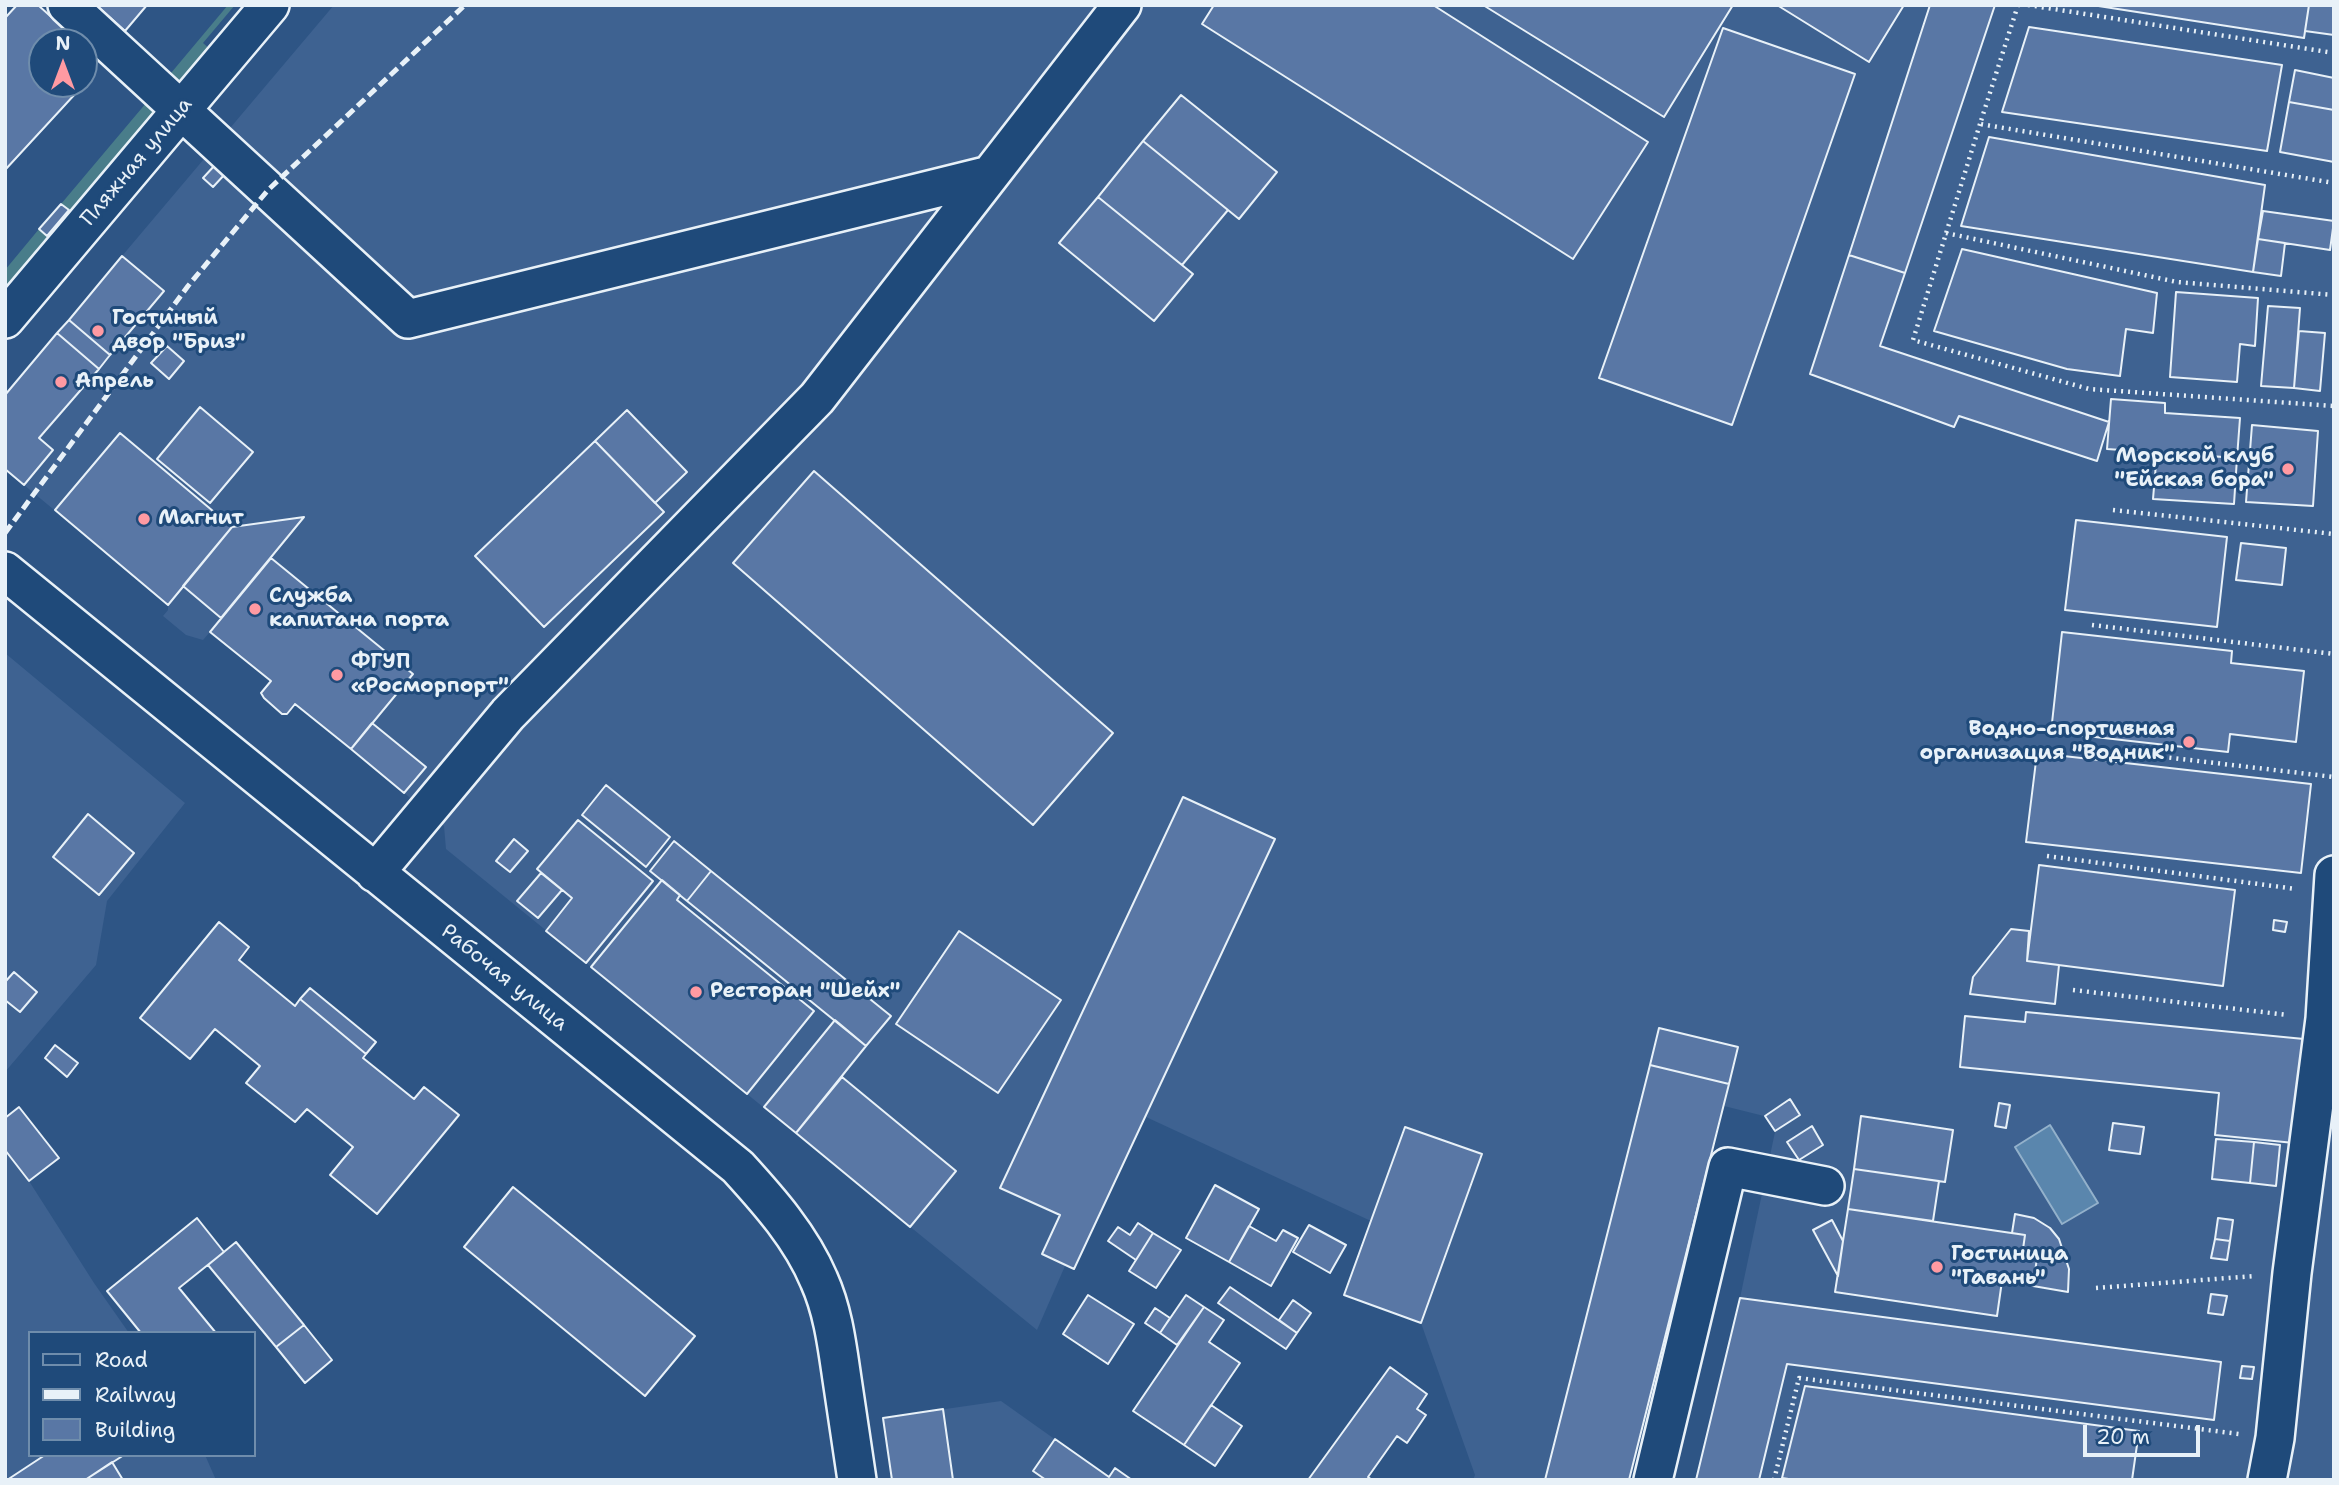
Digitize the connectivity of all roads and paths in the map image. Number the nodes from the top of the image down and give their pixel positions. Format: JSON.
{"nodes":[{"id":1,"x":67,"y":5,"type":"edge"},
{"id":2,"x":270,"y":5,"type":"edge"},
{"id":3,"x":1122,"y":5,"type":"edge"},
{"id":4,"x":2018,"y":5,"type":"edge"},
{"id":5,"x":2028,"y":5,"type":"edge"},
{"id":6,"x":2334,"y":53,"type":"edge"},
{"id":7,"x":181,"y":110,"type":"junction"},
{"id":8,"x":1980,"y":124,"type":"junction"},
{"id":9,"x":990,"y":175,"type":"junction"},
{"id":10,"x":2334,"y":183,"type":"edge"},
{"id":11,"x":1946,"y":233,"type":"junction"},
{"id":12,"x":2334,"y":295,"type":"edge"},
{"id":13,"x":5,"y":319,"type":"edge"},
{"id":14,"x":2334,"y":406,"type":"edge"},
{"id":15,"x":2112,"y":510,"type":"dead end"},
{"id":16,"x":2334,"y":534,"type":"edge"},
{"id":17,"x":5,"y":571,"type":"edge"},
{"id":18,"x":2092,"y":625,"type":"dead end"},
{"id":19,"x":2334,"y":654,"type":"edge"},
{"id":20,"x":2079,"y":747,"type":"dead end"},
{"id":21,"x":2334,"y":777,"type":"edge"},
{"id":22,"x":2047,"y":856,"type":"dead end"},
{"id":23,"x":375,"y":873,"type":"junction"},
{"id":24,"x":2333,"y":884,"type":"edge"},
{"id":25,"x":2073,"y":990,"type":"dead end"},
{"id":26,"x":2325,"y":1019,"type":"junction"},
{"id":27,"x":1825,"y":1186,"type":"dead end"},
{"id":28,"x":2292,"y":1273,"type":"junction"},
{"id":29,"x":2096,"y":1288,"type":"dead end"},
{"id":30,"x":2275,"y":1438,"type":"junction"},
{"id":31,"x":857,"y":1480,"type":"edge"},
{"id":32,"x":1653,"y":1480,"type":"edge"},
{"id":33,"x":1774,"y":1480,"type":"edge"},
{"id":34,"x":2267,"y":1480,"type":"edge"}],
"edges":[{"from":1,"to":7,"type":"street"},
{"from":2,"to":7,"type":"street","name":"Пляжная улица"},
{"from":3,"to":9,"type":"street"},
{"from":4,"to":8,"type":"path"},
{"from":5,"to":6,"type":"path"},
{"from":7,"to":9,"type":"street"},
{"from":7,"to":13,"type":"street","name":"Пляжная улица"},
{"from":8,"to":10,"type":"path"},
{"from":8,"to":11,"type":"path"},
{"from":9,"to":23,"type":"street"},
{"from":11,"to":12,"type":"path"},
{"from":11,"to":14,"type":"path"},
{"from":15,"to":16,"type":"path"},
{"from":17,"to":23,"type":"street","name":"Рабочая улица"},
{"from":18,"to":19,"type":"path"},
{"from":20,"to":21,"type":"path"},
{"from":22,"to":24,"type":"path"},
{"from":23,"to":31,"type":"street","name":"Рабочая улица"},
{"from":24,"to":26,"type":"street"},
{"from":25,"to":26,"type":"path"},
{"from":26,"to":28,"type":"street"},
{"from":27,"to":32,"type":"street"},
{"from":28,"to":29,"type":"path"},
{"from":28,"to":30,"type":"street"},
{"from":30,"to":33,"type":"path"},
{"from":30,"to":34,"type":"street"}]}
